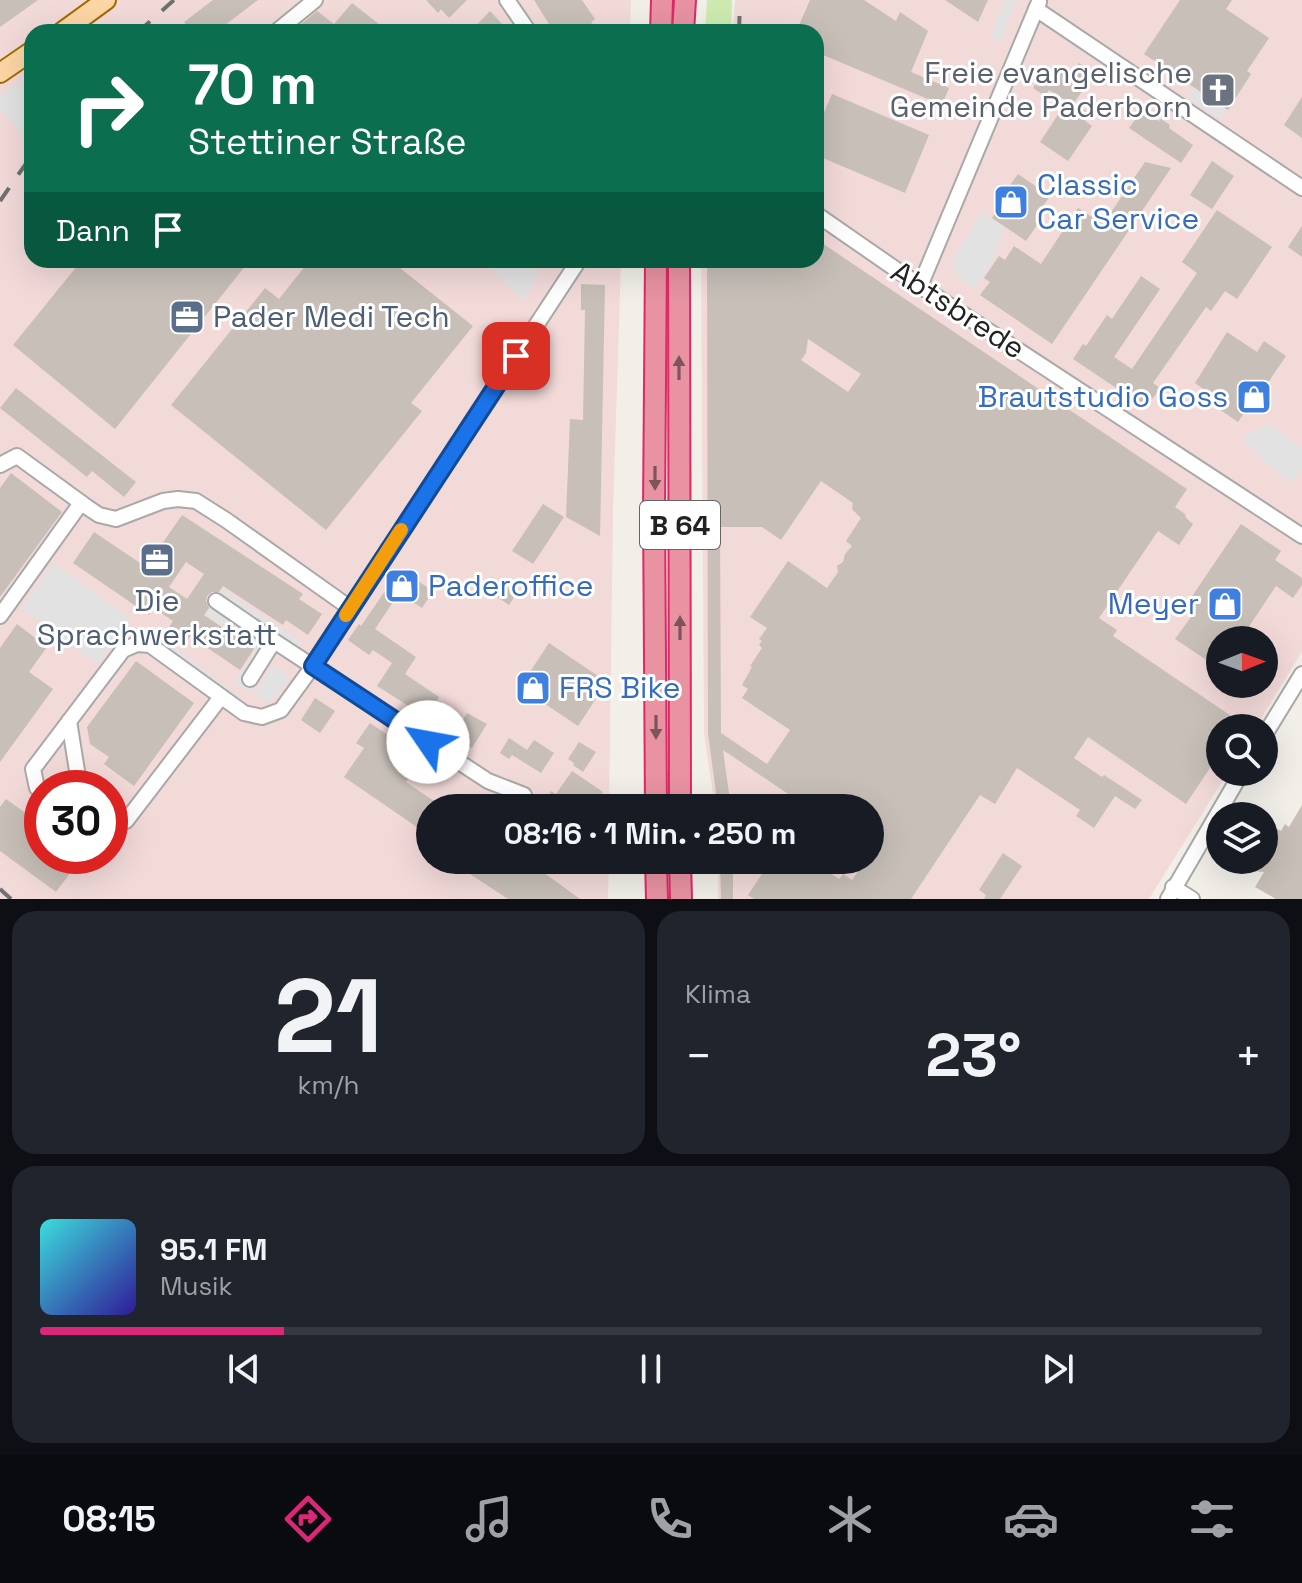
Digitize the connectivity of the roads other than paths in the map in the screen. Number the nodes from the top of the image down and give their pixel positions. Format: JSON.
{"nodes":[{"id":1,"x":106,"y":0,"type":"edge"},
{"id":2,"x":315,"y":0,"type":"edge"},
{"id":3,"x":507,"y":0,"type":"edge"},
{"id":4,"x":662,"y":0,"type":"edge"},
{"id":5,"x":685,"y":0,"type":"edge"},
{"id":6,"x":1038,"y":4,"type":"edge"},
{"id":7,"x":74,"y":24,"type":"edge"},
{"id":8,"x":286,"y":24,"type":"edge"},
{"id":9,"x":524,"y":24,"type":"edge"},
{"id":10,"x":661,"y":24,"type":"edge"},
{"id":11,"x":684,"y":24,"type":"edge"},
{"id":12,"x":24,"y":56,"type":"edge"},
{"id":13,"x":0,"y":73,"type":"edge"},
{"id":14,"x":1302,"y":188,"type":"edge"},
{"id":15,"x":824,"y":220,"type":"edge"},
{"id":16,"x":574,"y":268,"type":"edge"},
{"id":17,"x":656,"y":268,"type":"edge"},
{"id":18,"x":679,"y":268,"type":"edge"},
{"id":19,"x":920,"y":286,"type":"junction"},
{"id":20,"x":0,"y":465,"type":"edge"},
{"id":21,"x":81,"y":503,"type":"junction"},
{"id":22,"x":1302,"y":536,"type":"edge"},
{"id":23,"x":216,"y":601,"type":"dead end"},
{"id":24,"x":350,"y":608,"type":"junction"},
{"id":25,"x":0,"y":616,"type":"edge"},
{"id":26,"x":274,"y":641,"type":"junction"},
{"id":27,"x":313,"y":666,"type":"junction"},
{"id":28,"x":1302,"y":674,"type":"edge"},
{"id":29,"x":250,"y":679,"type":"dead end"},
{"id":30,"x":221,"y":697,"type":"junction"},
{"id":31,"x":1277,"y":714,"type":"edge"},
{"id":32,"x":69,"y":721,"type":"junction"},
{"id":33,"x":33,"y":770,"type":"edge"},
{"id":34,"x":77,"y":770,"type":"edge"},
{"id":35,"x":1234,"y":786,"type":"edge"},
{"id":36,"x":521,"y":794,"type":"edge"},
{"id":37,"x":656,"y":794,"type":"edge"},
{"id":38,"x":680,"y":794,"type":"edge"},
{"id":39,"x":128,"y":818,"type":"edge"},
{"id":40,"x":656,"y":874,"type":"edge"},
{"id":41,"x":680,"y":874,"type":"edge"},
{"id":42,"x":1170,"y":893,"type":"edge"},
{"id":43,"x":657,"y":899,"type":"edge"},
{"id":44,"x":681,"y":899,"type":"edge"},
{"id":45,"x":1192,"y":899,"type":"edge"}],
"edges":[{"from":1,"to":7,"type":"main road"},
{"from":2,"to":8,"type":"street"},
{"from":3,"to":9,"type":"street"},
{"from":4,"to":10,"type":"highway"},
{"from":5,"to":11,"type":"highway"},
{"from":6,"to":14,"type":"street"},
{"from":6,"to":19,"type":"street"},
{"from":12,"to":13,"type":"main road"},
{"from":15,"to":19,"type":"street","name":"Abtsbrede"},
{"from":16,"to":24,"type":"street"},
{"from":17,"to":37,"type":"highway","number":"B 64","one_way":true},
{"from":38,"to":18,"type":"highway","number":"B 64","one_way":true},
{"from":19,"to":22,"type":"street","name":"Abtsbrede"},
{"from":20,"to":21,"type":"street"},
{"from":21,"to":24,"type":"street"},
{"from":21,"to":25,"type":"street"},
{"from":23,"to":26,"type":"street"},
{"from":24,"to":27,"type":"street"},
{"from":26,"to":27,"type":"street"},
{"from":26,"to":29,"type":"street"},
{"from":27,"to":30,"type":"street"},
{"from":27,"to":36,"type":"street"},
{"from":28,"to":31,"type":"street"},
{"from":30,"to":32,"type":"street"},
{"from":30,"to":39,"type":"street"},
{"from":32,"to":33,"type":"street"},
{"from":32,"to":34,"type":"street"},
{"from":35,"to":42,"type":"street"},
{"from":40,"to":43,"type":"highway"},
{"from":41,"to":44,"type":"highway"},
{"from":42,"to":45,"type":"street"}]}
